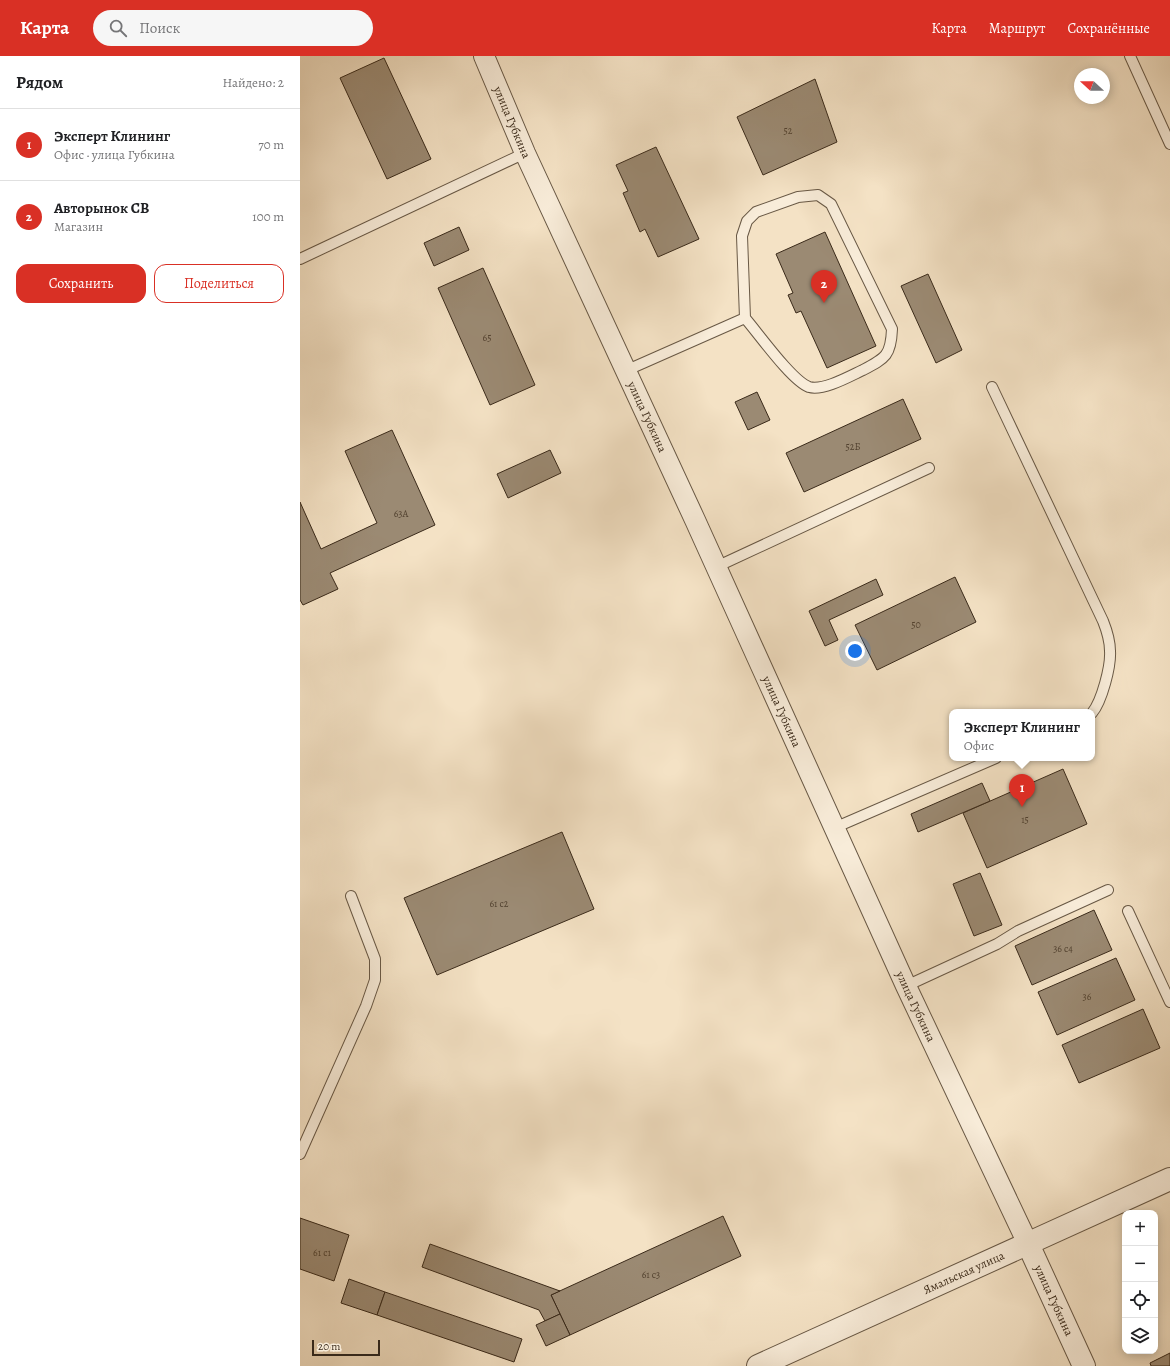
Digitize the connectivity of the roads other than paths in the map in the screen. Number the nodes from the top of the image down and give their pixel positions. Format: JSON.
{"nodes":[{"id":1,"x":484,"y":56,"type":"edge"},
{"id":2,"x":1130,"y":56,"type":"edge"},
{"id":3,"x":1170,"y":144,"type":"edge"},
{"id":4,"x":525,"y":153,"type":"junction"},
{"id":5,"x":300,"y":259,"type":"edge"},
{"id":6,"x":745,"y":318,"type":"junction"},
{"id":7,"x":625,"y":371,"type":"junction"},
{"id":8,"x":992,"y":387,"type":"dead end"},
{"id":9,"x":929,"y":468,"type":"dead end"},
{"id":10,"x":716,"y":567,"type":"junction"},
{"id":11,"x":1094,"y":709,"type":"edge"},
{"id":12,"x":989,"y":761,"type":"edge"},
{"id":13,"x":834,"y":828,"type":"junction"},
{"id":14,"x":1108,"y":890,"type":"dead end"},
{"id":15,"x":351,"y":896,"type":"dead end"},
{"id":16,"x":1128,"y":911,"type":"dead end"},
{"id":17,"x":906,"y":986,"type":"junction"},
{"id":18,"x":1170,"y":1002,"type":"edge"},
{"id":19,"x":300,"y":1154,"type":"edge"},
{"id":20,"x":1170,"y":1179,"type":"edge"},
{"id":21,"x":1028,"y":1244,"type":"junction"},
{"id":22,"x":758,"y":1366,"type":"edge"},
{"id":23,"x":1084,"y":1366,"type":"edge"}],
"edges":[{"from":1,"to":4,"type":"street","name":"улица Губкина"},
{"from":2,"to":3,"type":"lane"},
{"from":4,"to":5,"type":"lane"},
{"from":4,"to":7,"type":"street","name":"улица Губкина"},
{"from":6,"to":6,"type":"lane"},
{"from":6,"to":7,"type":"lane"},
{"from":7,"to":10,"type":"street","name":"улица Губкина"},
{"from":8,"to":11,"type":"lane"},
{"from":9,"to":10,"type":"lane"},
{"from":10,"to":13,"type":"street","name":"улица Губкина"},
{"from":12,"to":13,"type":"lane"},
{"from":13,"to":17,"type":"street","name":"улица Губкина"},
{"from":14,"to":17,"type":"lane"},
{"from":15,"to":19,"type":"lane"},
{"from":16,"to":18,"type":"lane"},
{"from":17,"to":21,"type":"street","name":"улица Губкина"},
{"from":20,"to":21,"type":"street","name":"Ямальская улица"},
{"from":21,"to":22,"type":"street","name":"Ямальская улица"},
{"from":21,"to":23,"type":"street","name":"улица Губкина"}]}
